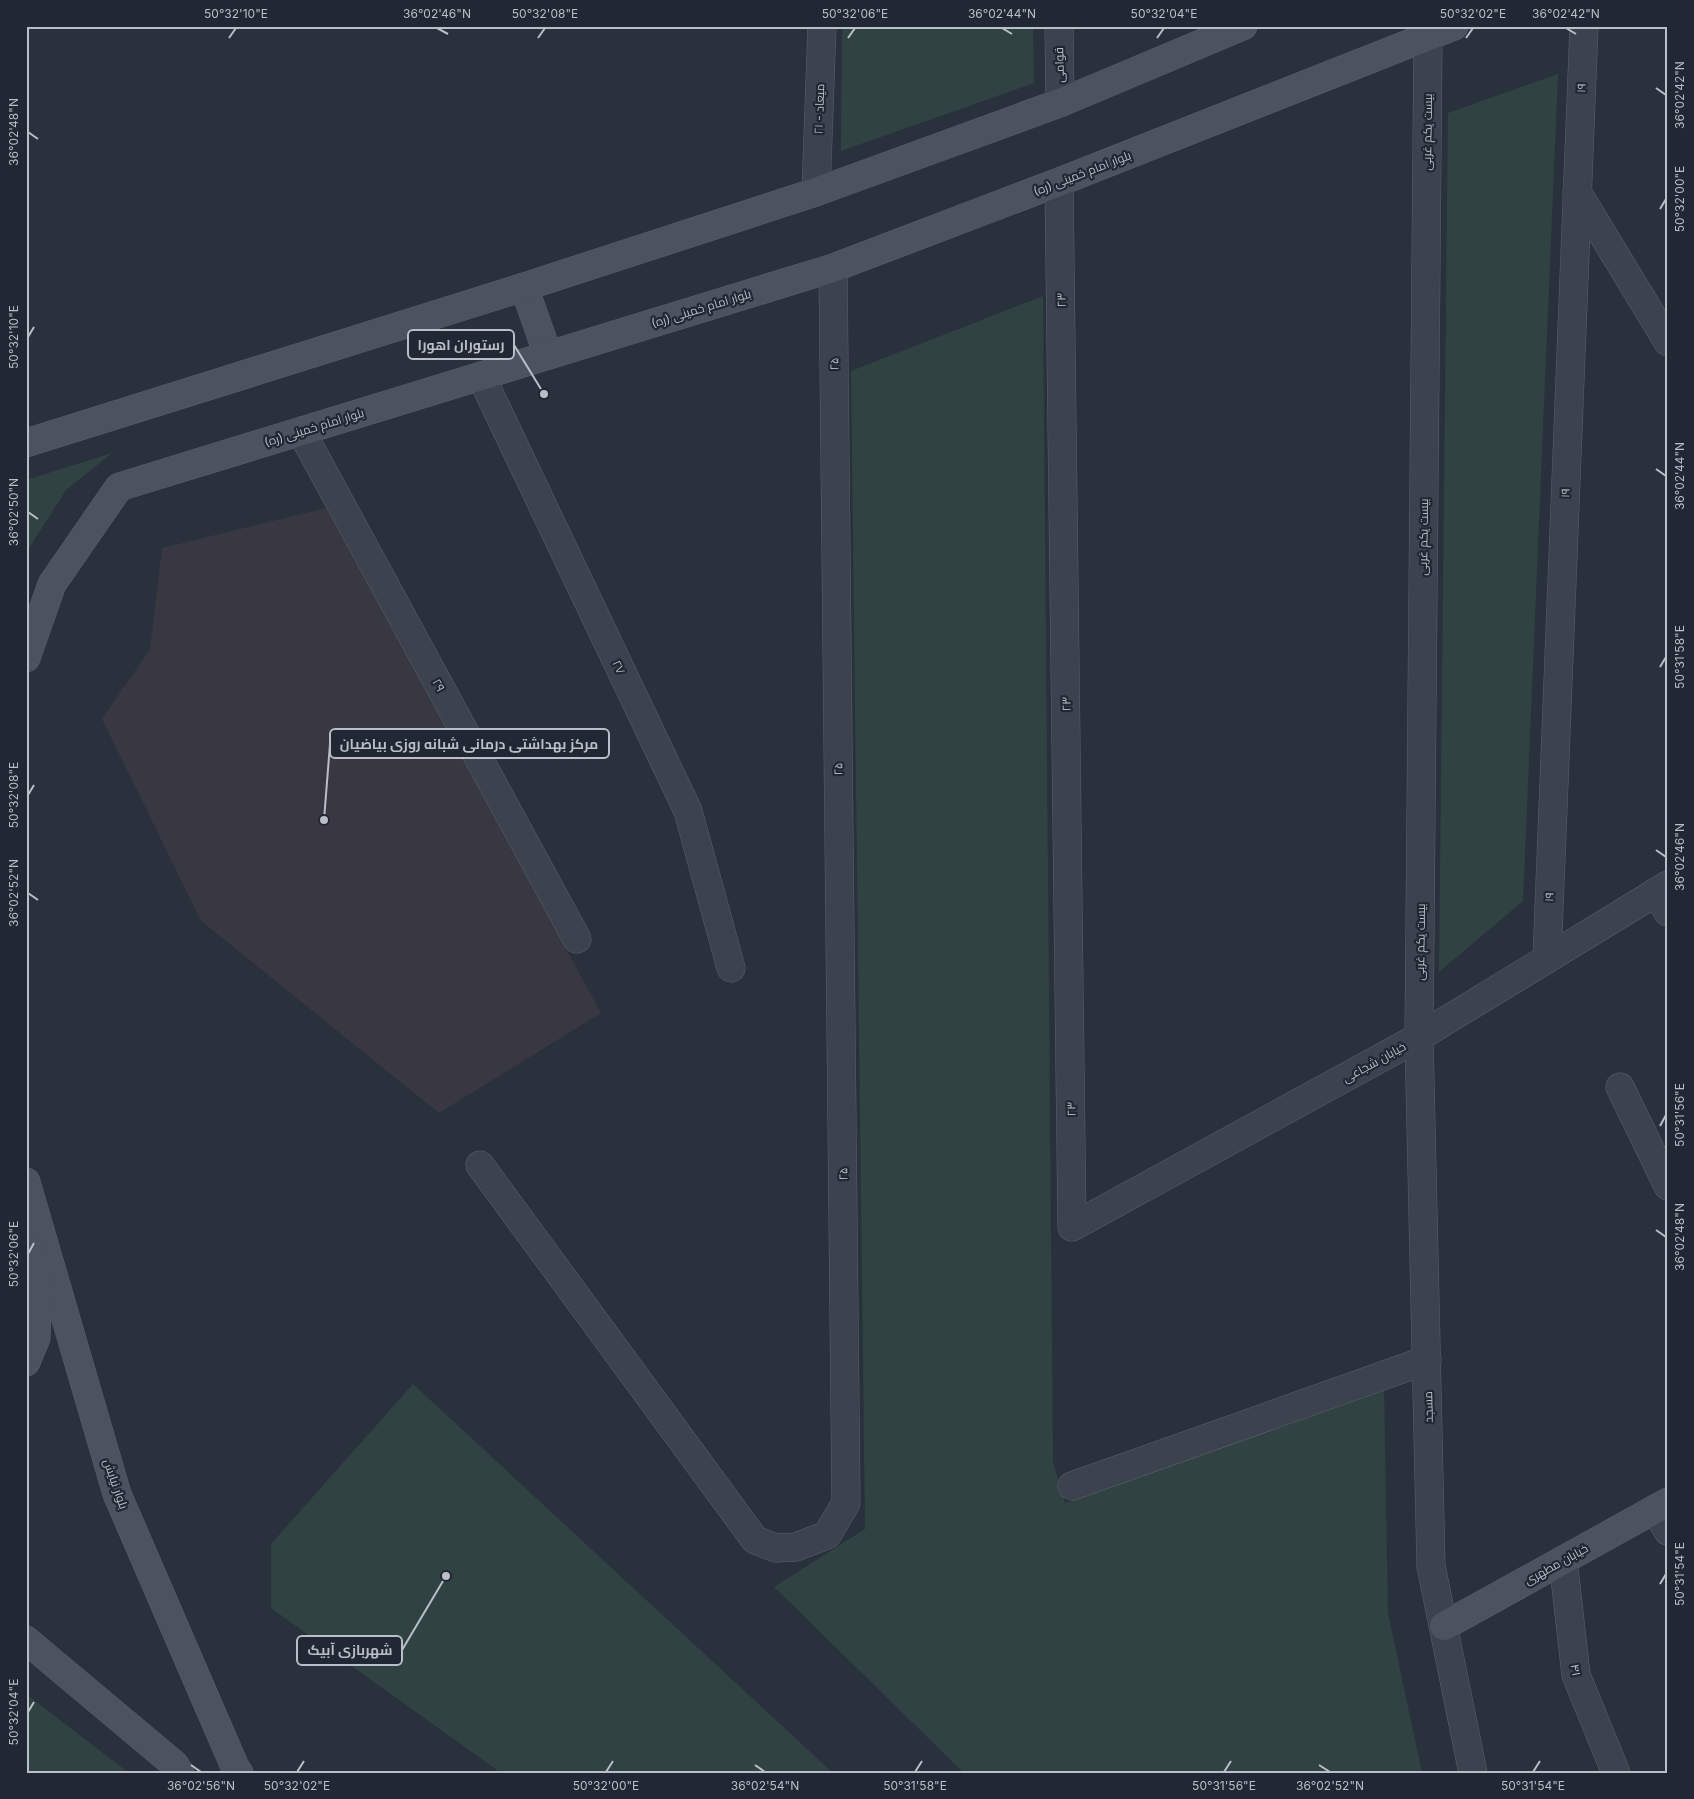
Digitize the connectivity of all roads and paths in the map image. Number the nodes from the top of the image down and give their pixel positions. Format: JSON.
{"nodes":[{"id":1,"x":822,"y":26,"type":"edge"},
{"id":2,"x":1059,"y":26,"type":"edge"},
{"id":3,"x":1243,"y":26,"type":"edge"},
{"id":4,"x":1454,"y":26,"type":"edge"},
{"id":5,"x":1584,"y":26,"type":"edge"},
{"id":6,"x":1428,"y":37,"type":"junction"},
{"id":7,"x":1060,"y":103,"type":"junction"},
{"id":8,"x":1059,"y":182,"type":"junction"},
{"id":9,"x":816,"y":192,"type":"junction"},
{"id":10,"x":1577,"y":192,"type":"junction"},
{"id":11,"x":833,"y":268,"type":"junction"},
{"id":12,"x":524,"y":287,"type":"junction"},
{"id":13,"x":1668,"y":342,"type":"edge"},
{"id":14,"x":548,"y":355,"type":"junction"},
{"id":15,"x":481,"y":376,"type":"junction"},
{"id":16,"x":301,"y":431,"type":"junction"},
{"id":17,"x":26,"y":443,"type":"edge"},
{"id":18,"x":26,"y":658,"type":"edge"},
{"id":19,"x":1664,"y":896,"type":"edge"},
{"id":20,"x":577,"y":939,"type":"dead end"},
{"id":21,"x":1547,"y":959,"type":"junction"},
{"id":22,"x":731,"y":968,"type":"dead end"},
{"id":23,"x":1419,"y":1038,"type":"junction"},
{"id":24,"x":1620,"y":1088,"type":"dead end"},
{"id":25,"x":480,"y":1165,"type":"dead end"},
{"id":26,"x":26,"y":1182,"type":"edge"},
{"id":27,"x":1668,"y":1186,"type":"edge"},
{"id":28,"x":26,"y":1193,"type":"edge"},
{"id":29,"x":1072,"y":1227,"type":"joint"},
{"id":30,"x":1426,"y":1360,"type":"junction"},
{"id":31,"x":26,"y":1362,"type":"edge"},
{"id":32,"x":1072,"y":1486,"type":"dead end"},
{"id":33,"x":1664,"y":1514,"type":"edge"},
{"id":34,"x":1563,"y":1560,"type":"junction"},
{"id":35,"x":1444,"y":1626,"type":"junction"},
{"id":36,"x":26,"y":1640,"type":"edge"},
{"id":37,"x":180,"y":1773,"type":"edge"},
{"id":38,"x":239,"y":1773,"type":"edge"},
{"id":39,"x":1473,"y":1773,"type":"edge"},
{"id":40,"x":1616,"y":1773,"type":"edge"}],
"edges":[{"from":1,"to":9,"type":"street","name":"۲۱ - میعاد"},
{"from":2,"to":7,"type":"street","name":"قوامی"},
{"from":3,"to":7,"type":"main road"},
{"from":4,"to":6,"type":"main road","name":"بلوار امام خمینی (ره)"},
{"from":5,"to":10,"type":"street","name":"۱۹"},
{"from":6,"to":8,"type":"main road","name":"بلوار امام خمینی (ره)"},
{"from":6,"to":23,"type":"street","name":"بیست یکم غربی"},
{"from":7,"to":9,"type":"main road"},
{"from":8,"to":11,"type":"main road","name":"بلوار امام خمینی (ره)"},
{"from":8,"to":29,"type":"street","name":"۲۳"},
{"from":9,"to":12,"type":"main road"},
{"from":10,"to":13,"type":"street"},
{"from":10,"to":21,"type":"street","name":"۱۹"},
{"from":11,"to":14,"type":"main road","name":"بلوار امام خمینی (ره)"},
{"from":11,"to":25,"type":"street","name":"۲۵"},
{"from":12,"to":14,"type":"main road"},
{"from":12,"to":17,"type":"main road"},
{"from":14,"to":15,"type":"main road","name":"بلوار امام خمینی (ره)"},
{"from":15,"to":16,"type":"main road","name":"بلوار امام خمینی (ره)"},
{"from":15,"to":22,"type":"street","name":"۲۷"},
{"from":16,"to":18,"type":"main road","name":"بلوار امام خمینی (ره)"},
{"from":16,"to":20,"type":"street","name":"۲۹"},
{"from":19,"to":21,"type":"street","name":"خیابان شجاعی"},
{"from":21,"to":23,"type":"street","name":"خیابان شجاعی"},
{"from":23,"to":29,"type":"street","name":"خیابان شجاعی"},
{"from":23,"to":30,"type":"street","name":"مسجد"},
{"from":24,"to":27,"type":"street"},
{"from":26,"to":38,"type":"main road","name":"بلوار نیایش"},
{"from":28,"to":31,"type":"main road"},
{"from":30,"to":32,"type":"street"},
{"from":30,"to":35,"type":"street","name":"مسجد"},
{"from":33,"to":34,"type":"main road","name":"خیابان مطهری"},
{"from":34,"to":35,"type":"main road","name":"خیابان مطهری"},
{"from":34,"to":40,"type":"street","name":"۴۱"},
{"from":35,"to":39,"type":"street","name":"مسجد"},
{"from":36,"to":37,"type":"main road"}]}
